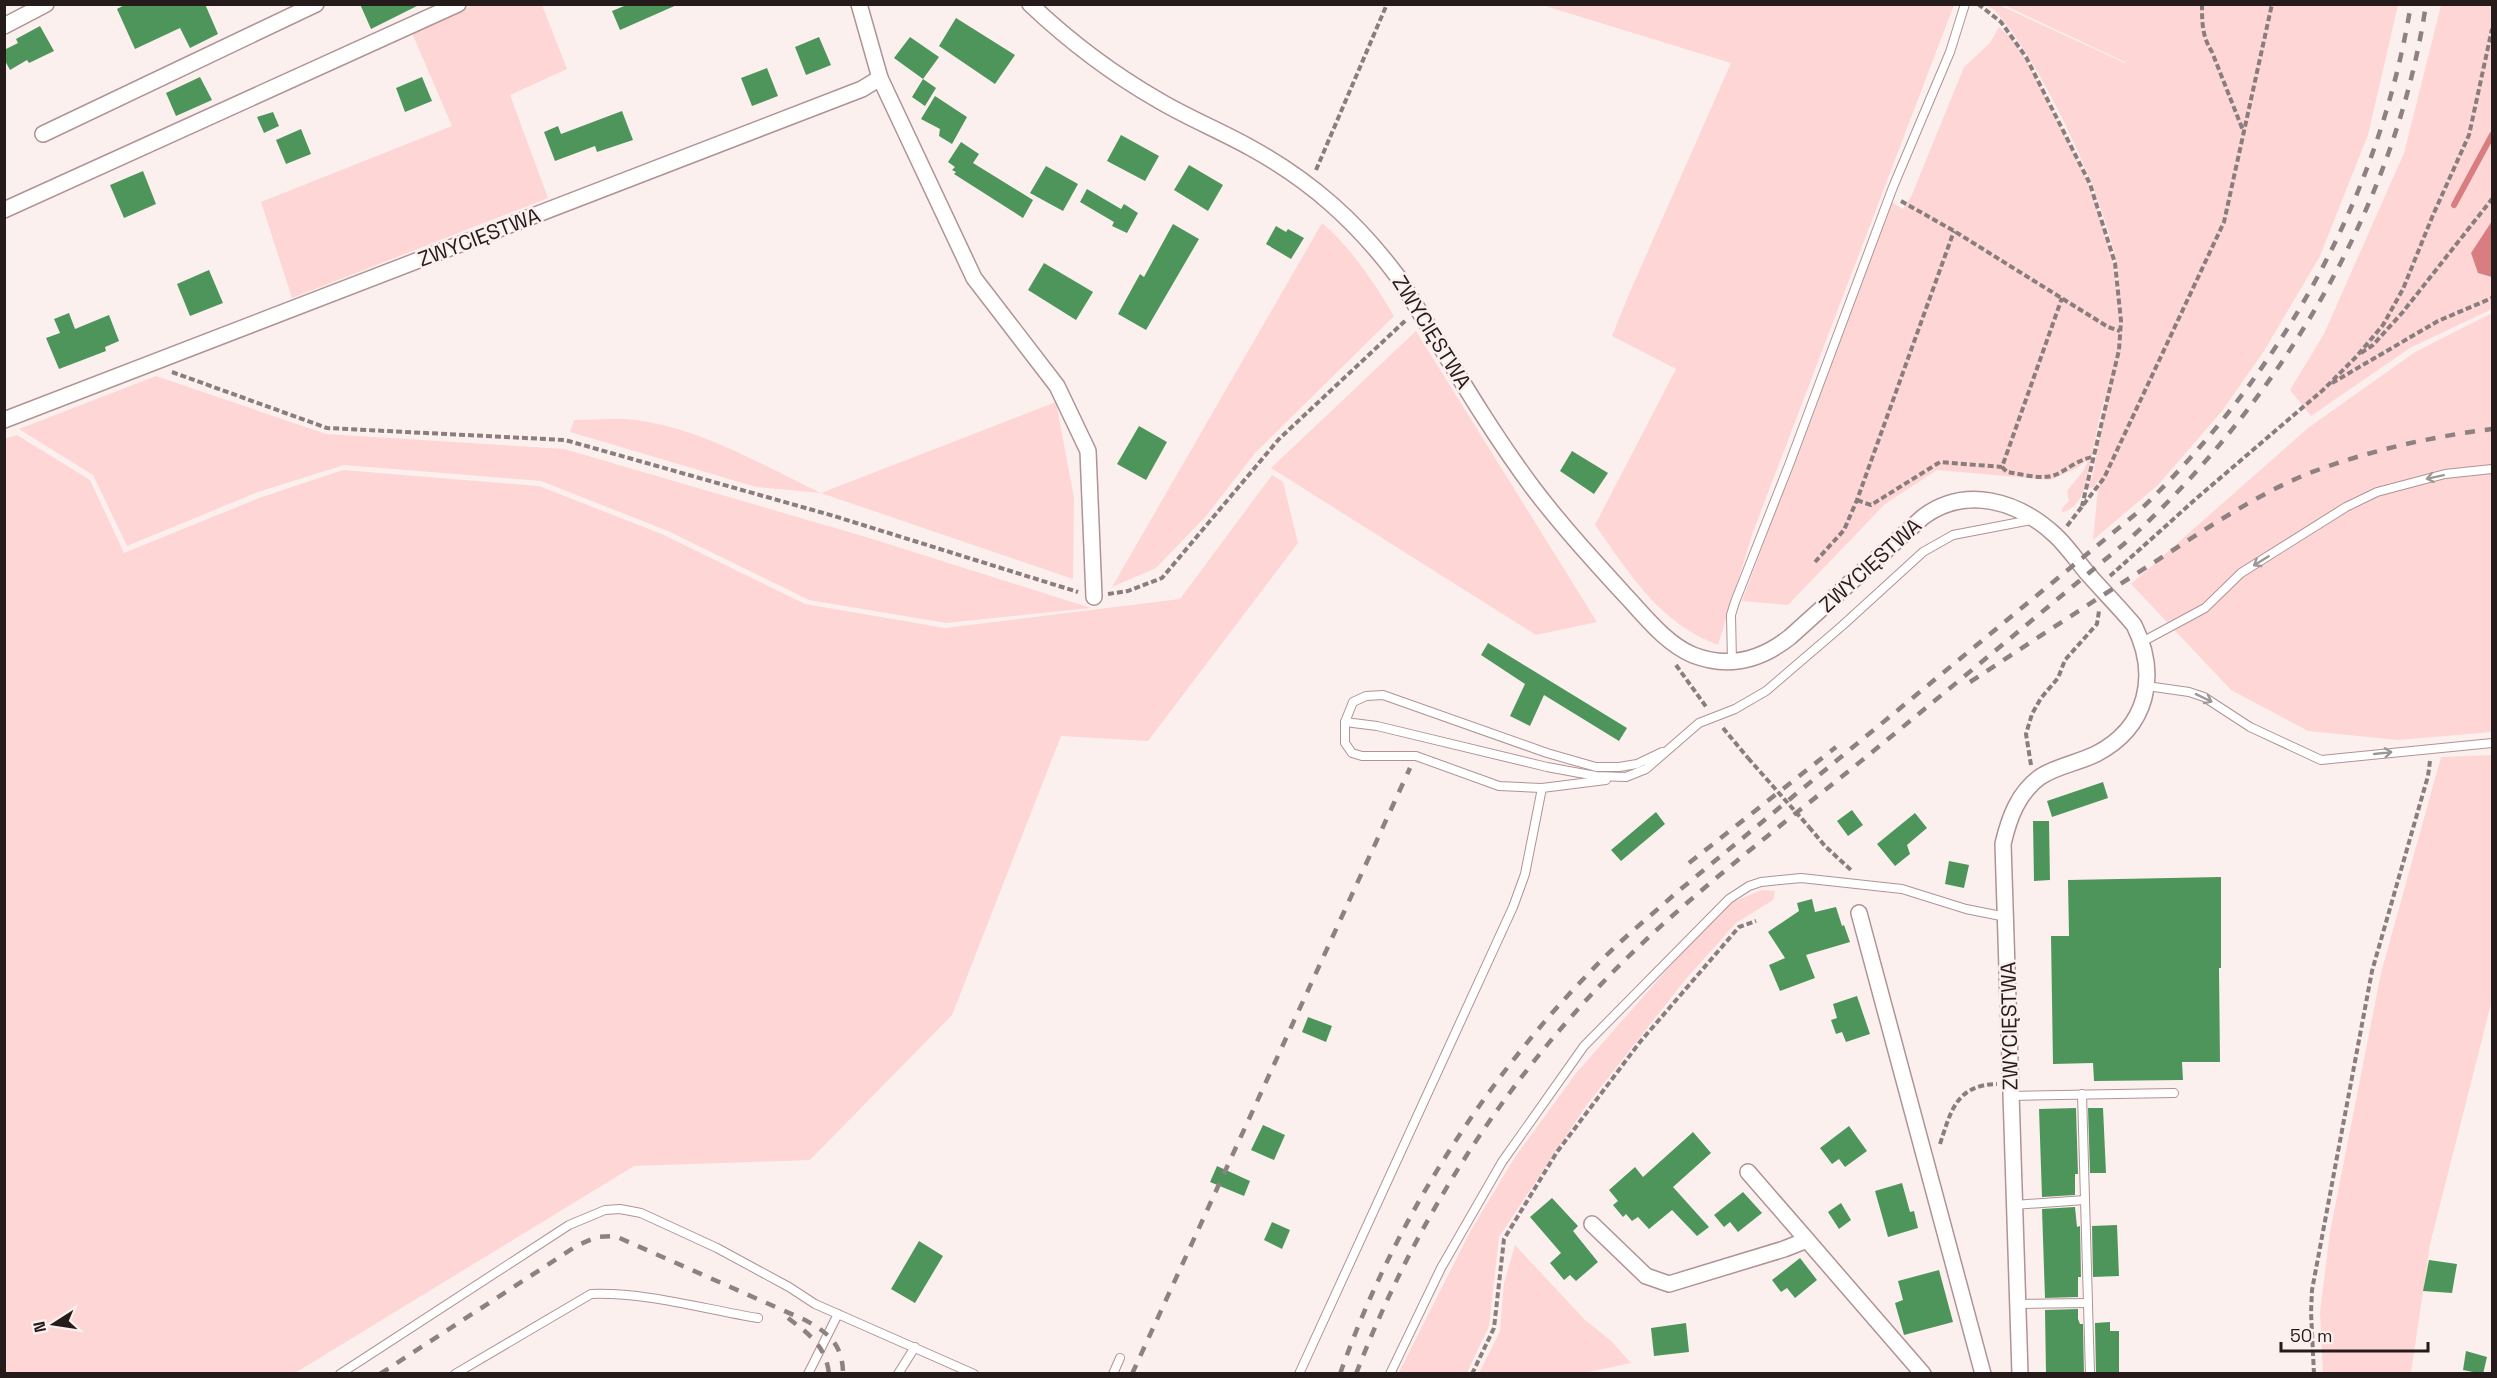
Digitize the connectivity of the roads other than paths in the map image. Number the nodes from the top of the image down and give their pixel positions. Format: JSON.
{"nodes":[{"id":1,"x":46,"y":4,"type":"edge"},
{"id":2,"x":316,"y":4,"type":"edge"},
{"id":3,"x":458,"y":4,"type":"edge"},
{"id":4,"x":859,"y":4,"type":"edge"},
{"id":5,"x":1030,"y":4,"type":"edge"},
{"id":6,"x":1965,"y":4,"type":"edge"},
{"id":7,"x":4,"y":26,"type":"edge"},
{"id":8,"x":880,"y":78,"type":"junction"},
{"id":9,"x":43,"y":134,"type":"dead end"},
{"id":10,"x":4,"y":210,"type":"edge"},
{"id":11,"x":4,"y":420,"type":"edge"},
{"id":12,"x":2493,"y":468,"type":"edge"},
{"id":13,"x":2032,"y":519,"type":"junction"},
{"id":14,"x":1094,"y":597,"type":"road end"},
{"id":15,"x":2142,"y":642,"type":"junction"},
{"id":16,"x":1732,"y":662,"type":"junction"},
{"id":17,"x":2147,"y":686,"type":"junction"},
{"id":18,"x":1345,"y":722,"type":"junction"},
{"id":19,"x":2493,"y":743,"type":"edge"},
{"id":20,"x":1674,"y":746,"type":"junction"},
{"id":21,"x":1626,"y":777,"type":"junction"},
{"id":22,"x":1542,"y":788,"type":"junction"},
{"id":23,"x":1859,"y":913,"type":"dead end"},
{"id":24,"x":2006,"y":917,"type":"junction"},
{"id":25,"x":2011,"y":1089,"type":"junction"},
{"id":26,"x":2174,"y":1093,"type":"dead end"},
{"id":27,"x":2082,"y":1094,"type":"junction"},
{"id":28,"x":1748,"y":1172,"type":"dead end"},
{"id":29,"x":2085,"y":1200,"type":"junction"},
{"id":30,"x":2014,"y":1205,"type":"junction"},
{"id":31,"x":1592,"y":1224,"type":"dead end"},
{"id":32,"x":1807,"y":1240,"type":"junction"},
{"id":33,"x":2088,"y":1303,"type":"junction"},
{"id":34,"x":2018,"y":1304,"type":"junction"},
{"id":35,"x":838,"y":1314,"type":"junction"},
{"id":36,"x":758,"y":1318,"type":"dead end"},
{"id":37,"x":915,"y":1347,"type":"junction"},
{"id":38,"x":1120,"y":1358,"type":"dead end"},
{"id":39,"x":340,"y":1374,"type":"edge"},
{"id":40,"x":455,"y":1374,"type":"edge"},
{"id":41,"x":808,"y":1374,"type":"edge"},
{"id":42,"x":898,"y":1374,"type":"edge"},
{"id":43,"x":974,"y":1374,"type":"edge"},
{"id":44,"x":1113,"y":1374,"type":"edge"},
{"id":45,"x":1299,"y":1374,"type":"edge"},
{"id":46,"x":1390,"y":1374,"type":"edge"},
{"id":47,"x":1923,"y":1374,"type":"edge"},
{"id":48,"x":1983,"y":1374,"type":"edge"},
{"id":49,"x":2020,"y":1374,"type":"edge"},
{"id":50,"x":2090,"y":1374,"type":"edge"}],
"edges":[{"from":1,"to":7,"type":"street"},
{"from":2,"to":9,"type":"street"},
{"from":3,"to":10,"type":"street"},
{"from":4,"to":8,"type":"street"},
{"from":5,"to":16,"type":"street","name":"ZWYCIĘSTWA"},
{"from":6,"to":16,"type":"lane"},
{"from":8,"to":11,"type":"street","name":"ZWYCIĘSTWA"},
{"from":8,"to":14,"type":"street"},
{"from":12,"to":15,"type":"lane","one_way":true},
{"from":13,"to":15,"type":"street","name":"ZWYCIĘSTWA"},
{"from":13,"to":16,"type":"street","name":"ZWYCIĘSTWA"},
{"from":13,"to":20,"type":"lane"},
{"from":15,"to":17,"type":"street","name":"ZWYCIĘSTWA"},
{"from":17,"to":19,"type":"lane","one_way":true},
{"from":17,"to":24,"type":"street","name":"ZWYCIĘSTWA"},
{"from":18,"to":20,"type":"lane"},
{"from":18,"to":21,"type":"lane"},
{"from":18,"to":22,"type":"lane"},
{"from":20,"to":21,"type":"lane"},
{"from":21,"to":22,"type":"lane"},
{"from":22,"to":45,"type":"lane"},
{"from":23,"to":48,"type":"street"},
{"from":24,"to":25,"type":"street","name":"ZWYCIĘSTWA"},
{"from":24,"to":46,"type":"lane"},
{"from":25,"to":27,"type":"lane"},
{"from":25,"to":30,"type":"street","name":"ZWYCIĘSTWA"},
{"from":26,"to":27,"type":"lane"},
{"from":27,"to":29,"type":"lane"},
{"from":28,"to":32,"type":"street"},
{"from":29,"to":30,"type":"lane"},
{"from":29,"to":33,"type":"lane"},
{"from":30,"to":34,"type":"street","name":"ZWYCIĘSTWA"},
{"from":31,"to":32,"type":"street"},
{"from":32,"to":47,"type":"street"},
{"from":33,"to":34,"type":"lane"},
{"from":33,"to":50,"type":"lane"},
{"from":34,"to":49,"type":"street","name":"ZWYCIĘSTWA"},
{"from":35,"to":37,"type":"lane"},
{"from":35,"to":39,"type":"lane"},
{"from":35,"to":41,"type":"lane"},
{"from":36,"to":40,"type":"lane"},
{"from":37,"to":42,"type":"lane"},
{"from":37,"to":43,"type":"lane"},
{"from":38,"to":44,"type":"lane"}]}
